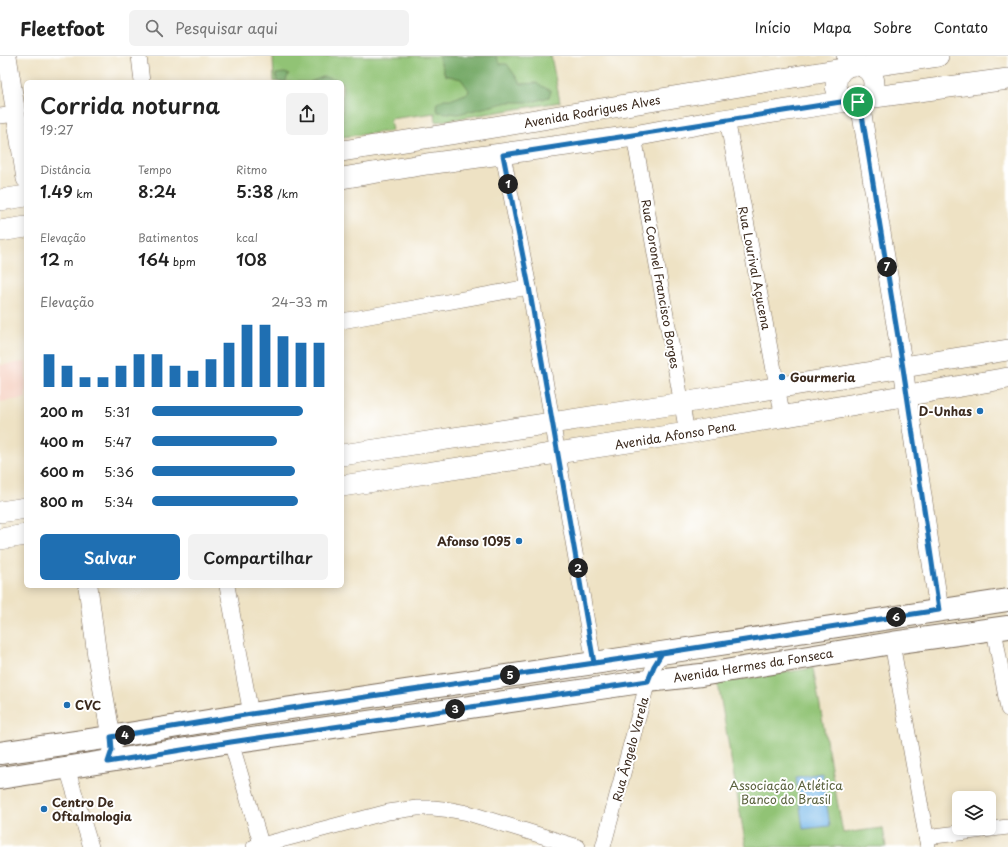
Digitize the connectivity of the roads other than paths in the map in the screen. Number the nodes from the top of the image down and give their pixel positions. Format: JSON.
{"nodes":[{"id":1,"x":7,"y":56,"type":"edge"},
{"id":2,"x":139,"y":56,"type":"edge"},
{"id":3,"x":938,"y":56,"type":"edge"},
{"id":4,"x":853,"y":63,"type":"edge"},
{"id":5,"x":1008,"y":79,"type":"edge"},
{"id":6,"x":142,"y":80,"type":"edge"},
{"id":7,"x":712,"y":91,"type":"junction"},
{"id":8,"x":858,"y":104,"type":"junction"},
{"id":9,"x":8,"y":115,"type":"edge"},
{"id":10,"x":721,"y":120,"type":"junction"},
{"id":11,"x":470,"y":131,"type":"junction"},
{"id":12,"x":634,"y":136,"type":"junction"},
{"id":13,"x":344,"y":151,"type":"edge"},
{"id":14,"x":503,"y":155,"type":"junction"},
{"id":15,"x":476,"y":158,"type":"junction"},
{"id":16,"x":24,"y":172,"type":"edge"},
{"id":17,"x":344,"y":182,"type":"edge"},
{"id":18,"x":24,"y":196,"type":"edge"},
{"id":19,"x":0,"y":200,"type":"edge"},
{"id":20,"x":24,"y":227,"type":"edge"},
{"id":21,"x":0,"y":231,"type":"edge"},
{"id":22,"x":529,"y":287,"type":"junction"},
{"id":23,"x":344,"y":321,"type":"edge"},
{"id":24,"x":1008,"y":350,"type":"edge"},
{"id":25,"x":903,"y":368,"type":"junction"},
{"id":26,"x":1008,"y":378,"type":"edge"},
{"id":27,"x":777,"y":387,"type":"junction"},
{"id":28,"x":908,"y":396,"type":"junction"},
{"id":29,"x":682,"y":403,"type":"junction"},
{"id":30,"x":783,"y":418,"type":"junction"},
{"id":31,"x":553,"y":423,"type":"junction"},
{"id":32,"x":687,"y":434,"type":"junction"},
{"id":33,"x":558,"y":453,"type":"junction"},
{"id":34,"x":344,"y":455,"type":"edge"},
{"id":35,"x":344,"y":486,"type":"edge"},
{"id":36,"x":24,"y":508,"type":"edge"},
{"id":37,"x":0,"y":512,"type":"edge"},
{"id":38,"x":24,"y":535,"type":"edge"},
{"id":39,"x":0,"y":539,"type":"edge"},
{"id":40,"x":88,"y":588,"type":"edge"},
{"id":41,"x":226,"y":588,"type":"edge"},
{"id":42,"x":1008,"y":600,"type":"edge"},
{"id":43,"x":939,"y":610,"type":"junction"},
{"id":44,"x":1001,"y":628,"type":"edge"},
{"id":45,"x":892,"y":643,"type":"junction"},
{"id":46,"x":662,"y":653,"type":"junction"},
{"id":47,"x":594,"y":663,"type":"junction"},
{"id":48,"x":648,"y":681,"type":"junction"},
{"id":49,"x":1008,"y":710,"type":"edge"},
{"id":50,"x":251,"y":714,"type":"junction"},
{"id":51,"x":111,"y":737,"type":"junction"},
{"id":52,"x":231,"y":742,"type":"junction"},
{"id":53,"x":0,"y":753,"type":"edge"},
{"id":54,"x":108,"y":762,"type":"junction"},
{"id":55,"x":67,"y":768,"type":"junction"},
{"id":56,"x":0,"y":778,"type":"edge"},
{"id":57,"x":1008,"y":827,"type":"edge"},
{"id":58,"x":927,"y":842,"type":"edge"},
{"id":59,"x":259,"y":846,"type":"edge"},
{"id":60,"x":91,"y":847,"type":"edge"},
{"id":61,"x":578,"y":847,"type":"edge"},
{"id":62,"x":602,"y":847,"type":"edge"}],
"edges":[{"from":1,"to":9,"type":"street"},
{"from":2,"to":6,"type":"street"},
{"from":3,"to":4,"type":"main road","name":"Avenida Rodrigues Alves"},
{"from":4,"to":7,"type":"main road","name":"Avenida Rodrigues Alves"},
{"from":4,"to":8,"type":"main road"},
{"from":4,"to":8,"type":"main road"},
{"from":5,"to":8,"type":"main road"},
{"from":7,"to":10,"type":"main road"},
{"from":7,"to":11,"type":"main road","name":"Avenida Rodrigues Alves"},
{"from":8,"to":10,"type":"main road"},
{"from":8,"to":25,"type":"street"},
{"from":9,"to":16,"type":"street"},
{"from":10,"to":12,"type":"main road"},
{"from":10,"to":27,"type":"street","name":"Rua Lourival Açucena"},
{"from":11,"to":13,"type":"main road","name":"Avenida Rodrigues Alves"},
{"from":11,"to":15,"type":"main road"},
{"from":12,"to":14,"type":"main road"},
{"from":12,"to":29,"type":"street","name":"Rua Coronel Francisco Borges"},
{"from":14,"to":15,"type":"main road"},
{"from":14,"to":22,"type":"street"},
{"from":15,"to":17,"type":"main road"},
{"from":18,"to":19,"type":"main road"},
{"from":20,"to":21,"type":"main road"},
{"from":22,"to":23,"type":"street"},
{"from":22,"to":31,"type":"street"},
{"from":24,"to":25,"type":"main road"},
{"from":25,"to":27,"type":"main road"},
{"from":25,"to":28,"type":"street"},
{"from":26,"to":28,"type":"main road","name":"Avenida Afonso Pena"},
{"from":27,"to":29,"type":"main road"},
{"from":27,"to":30,"type":"street","name":"Rua Lourival Açucena"},
{"from":28,"to":30,"type":"main road","name":"Avenida Afonso Pena"},
{"from":28,"to":43,"type":"street"},
{"from":29,"to":31,"type":"main road"},
{"from":29,"to":32,"type":"street","name":"Rua Coronel Francisco Borges"},
{"from":30,"to":32,"type":"main road","name":"Avenida Afonso Pena"},
{"from":31,"to":33,"type":"street"},
{"from":31,"to":34,"type":"main road"},
{"from":32,"to":33,"type":"main road","name":"Avenida Afonso Pena"},
{"from":33,"to":35,"type":"main road","name":"Avenida Afonso Pena"},
{"from":33,"to":47,"type":"street"},
{"from":36,"to":37,"type":"main road"},
{"from":38,"to":39,"type":"main road"},
{"from":40,"to":51,"type":"street"},
{"from":41,"to":50,"type":"street"},
{"from":42,"to":43,"type":"main road"},
{"from":43,"to":46,"type":"main road"},
{"from":44,"to":45,"type":"main road","name":"Avenida Hermes da Fonseca"},
{"from":44,"to":49,"type":"street"},
{"from":45,"to":48,"type":"main road","name":"Avenida Hermes da Fonseca"},
{"from":45,"to":58,"type":"street"},
{"from":46,"to":47,"type":"main road"},
{"from":46,"to":48,"type":"street","name":"Rua Ângelo Varela"},
{"from":47,"to":50,"type":"main road"},
{"from":48,"to":52,"type":"main road","name":"Avenida Hermes da Fonseca"},
{"from":48,"to":62,"type":"street","name":"Rua Ângelo Varela"},
{"from":50,"to":51,"type":"main road"},
{"from":51,"to":53,"type":"main road"},
{"from":51,"to":54,"type":"street"},
{"from":52,"to":54,"type":"main road","name":"Avenida Hermes da Fonseca"},
{"from":52,"to":59,"type":"street"},
{"from":54,"to":55,"type":"main road","name":"Avenida Hermes da Fonseca"},
{"from":55,"to":56,"type":"main road","name":"Avenida Hermes da Fonseca"},
{"from":55,"to":60,"type":"street"},
{"from":57,"to":58,"type":"street"},
{"from":59,"to":61,"type":"street"}]}
